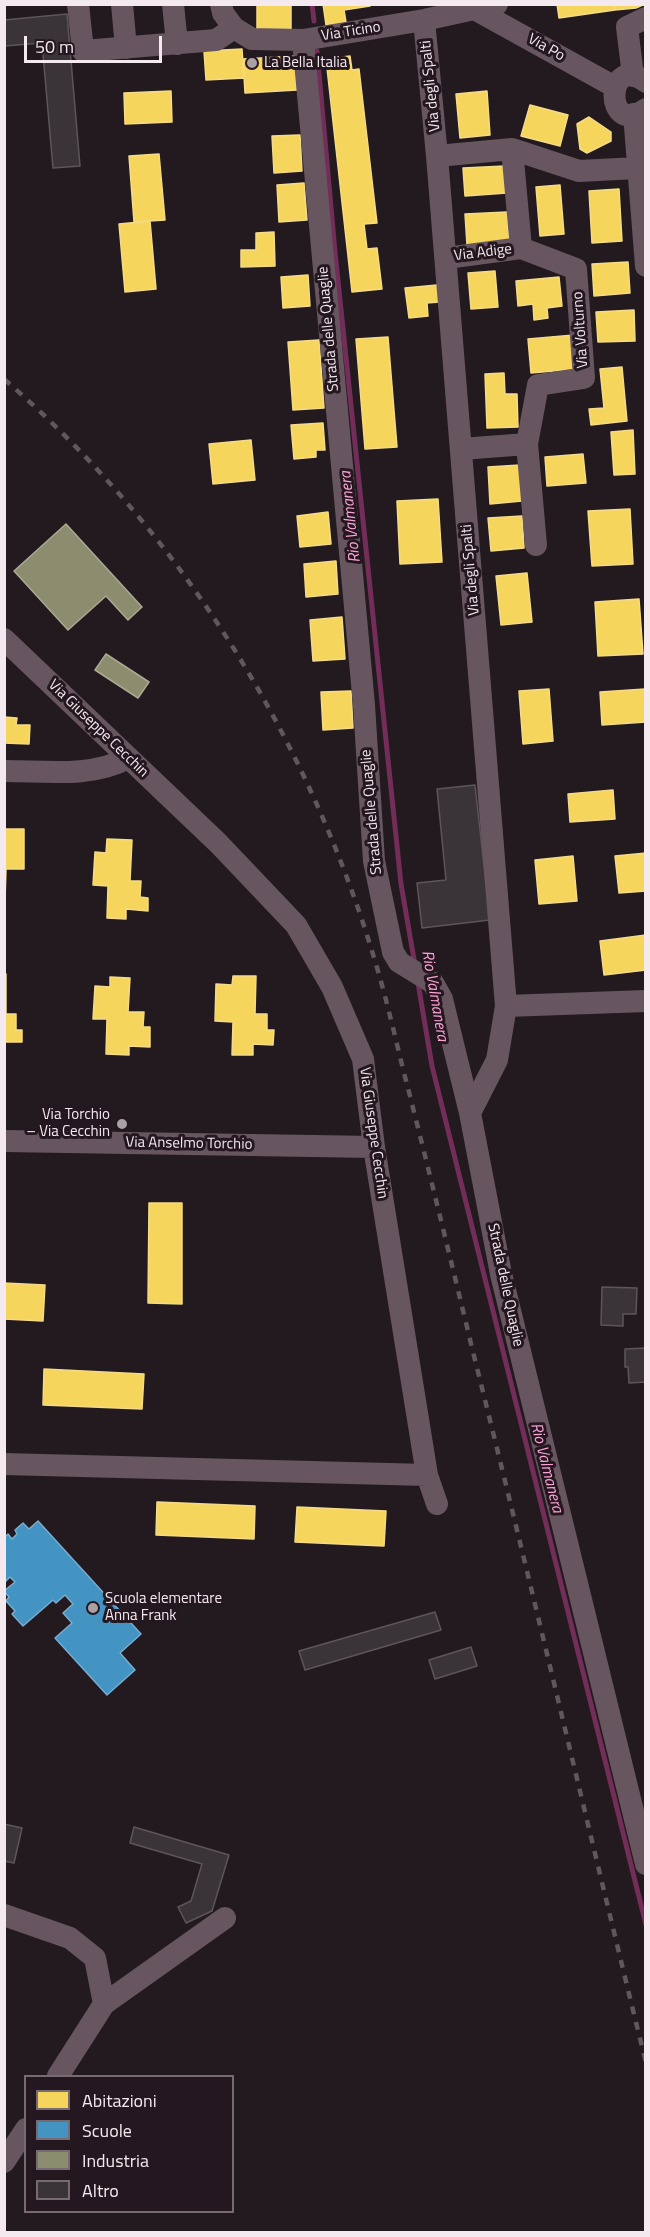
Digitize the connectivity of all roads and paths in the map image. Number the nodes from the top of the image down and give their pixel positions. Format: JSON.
{"nodes":[{"id":1,"x":78,"y":4,"type":"edge"},
{"id":2,"x":122,"y":4,"type":"edge"},
{"id":3,"x":173,"y":4,"type":"edge"},
{"id":4,"x":221,"y":4,"type":"edge"},
{"id":5,"x":487,"y":7,"type":"edge"},
{"id":6,"x":645,"y":18,"type":"edge"},
{"id":7,"x":424,"y":20,"type":"junction"},
{"id":8,"x":234,"y":27,"type":"junction"},
{"id":9,"x":312,"y":38,"type":"junction"},
{"id":10,"x":177,"y":44,"type":"junction"},
{"id":11,"x":126,"y":48,"type":"junction"},
{"id":12,"x":631,"y":82,"type":"edge"},
{"id":13,"x":640,"y":112,"type":"edge"},
{"id":14,"x":512,"y":149,"type":"junction"},
{"id":15,"x":437,"y":156,"type":"junction"},
{"id":16,"x":637,"y":168,"type":"junction"},
{"id":17,"x":521,"y":248,"type":"junction"},
{"id":18,"x":446,"y":258,"type":"junction"},
{"id":19,"x":645,"y":266,"type":"edge"},
{"id":20,"x":527,"y":444,"type":"junction"},
{"id":21,"x":461,"y":449,"type":"junction"},
{"id":22,"x":536,"y":544,"type":"dead end"},
{"id":23,"x":4,"y":639,"type":"edge"},
{"id":24,"x":128,"y":758,"type":"junction"},
{"id":25,"x":4,"y":771,"type":"edge"},
{"id":26,"x":645,"y":1001,"type":"edge"},
{"id":27,"x":506,"y":1006,"type":"junction"},
{"id":28,"x":470,"y":1113,"type":"junction"},
{"id":29,"x":4,"y":1141,"type":"edge"},
{"id":30,"x":374,"y":1147,"type":"junction"},
{"id":31,"x":4,"y":1464,"type":"edge"},
{"id":32,"x":427,"y":1475,"type":"junction"},
{"id":33,"x":437,"y":1504,"type":"dead end"},
{"id":34,"x":645,"y":1864,"type":"edge"},
{"id":35,"x":4,"y":1916,"type":"edge"},
{"id":36,"x":225,"y":1918,"type":"dead end"},
{"id":37,"x":104,"y":2004,"type":"junction"},
{"id":38,"x":59,"y":2075,"type":"edge"},
{"id":39,"x":24,"y":2131,"type":"edge"},
{"id":40,"x":4,"y":2162,"type":"edge"}],
"edges":[{"from":1,"to":11,"type":"street"},
{"from":2,"to":11,"type":"street"},
{"from":3,"to":10,"type":"street"},
{"from":4,"to":8,"type":"street"},
{"from":5,"to":7,"type":"street","name":"Via Ticino"},
{"from":5,"to":12,"type":"street","name":"Via Po"},
{"from":6,"to":12,"type":"street"},
{"from":7,"to":9,"type":"street","name":"Via Ticino"},
{"from":7,"to":15,"type":"street","name":"Via degli Spalti"},
{"from":8,"to":9,"type":"street","name":"Via Ticino"},
{"from":8,"to":10,"type":"street"},
{"from":9,"to":28,"type":"street","name":"Strada delle Quaglie"},
{"from":10,"to":11,"type":"street"},
{"from":12,"to":13,"type":"street"},
{"from":13,"to":16,"type":"street"},
{"from":14,"to":15,"type":"street"},
{"from":14,"to":16,"type":"street"},
{"from":14,"to":17,"type":"street"},
{"from":15,"to":18,"type":"street","name":"Via degli Spalti"},
{"from":16,"to":19,"type":"street"},
{"from":17,"to":18,"type":"street","name":"Via Adige"},
{"from":17,"to":20,"type":"street","name":"Via Volturno"},
{"from":18,"to":21,"type":"street","name":"Via degli Spalti"},
{"from":20,"to":21,"type":"street"},
{"from":20,"to":22,"type":"street","name":"Via Volturno"},
{"from":21,"to":27,"type":"street","name":"Via degli Spalti"},
{"from":23,"to":24,"type":"street","name":"Via Giuseppe Cecchin"},
{"from":24,"to":25,"type":"street"},
{"from":24,"to":30,"type":"street","name":"Via Giuseppe Cecchin"},
{"from":26,"to":27,"type":"street"},
{"from":27,"to":28,"type":"street","name":"Via degli Spalti"},
{"from":28,"to":34,"type":"street","name":"Strada delle Quaglie"},
{"from":29,"to":30,"type":"street","name":"Via Anselmo Torchio"},
{"from":30,"to":32,"type":"street","name":"Via Giuseppe Cecchin"},
{"from":31,"to":32,"type":"street"},
{"from":32,"to":33,"type":"street","name":"Via Giuseppe Cecchin"},
{"from":35,"to":37,"type":"street"},
{"from":36,"to":37,"type":"street"},
{"from":37,"to":38,"type":"street"},
{"from":39,"to":40,"type":"street"}]}
